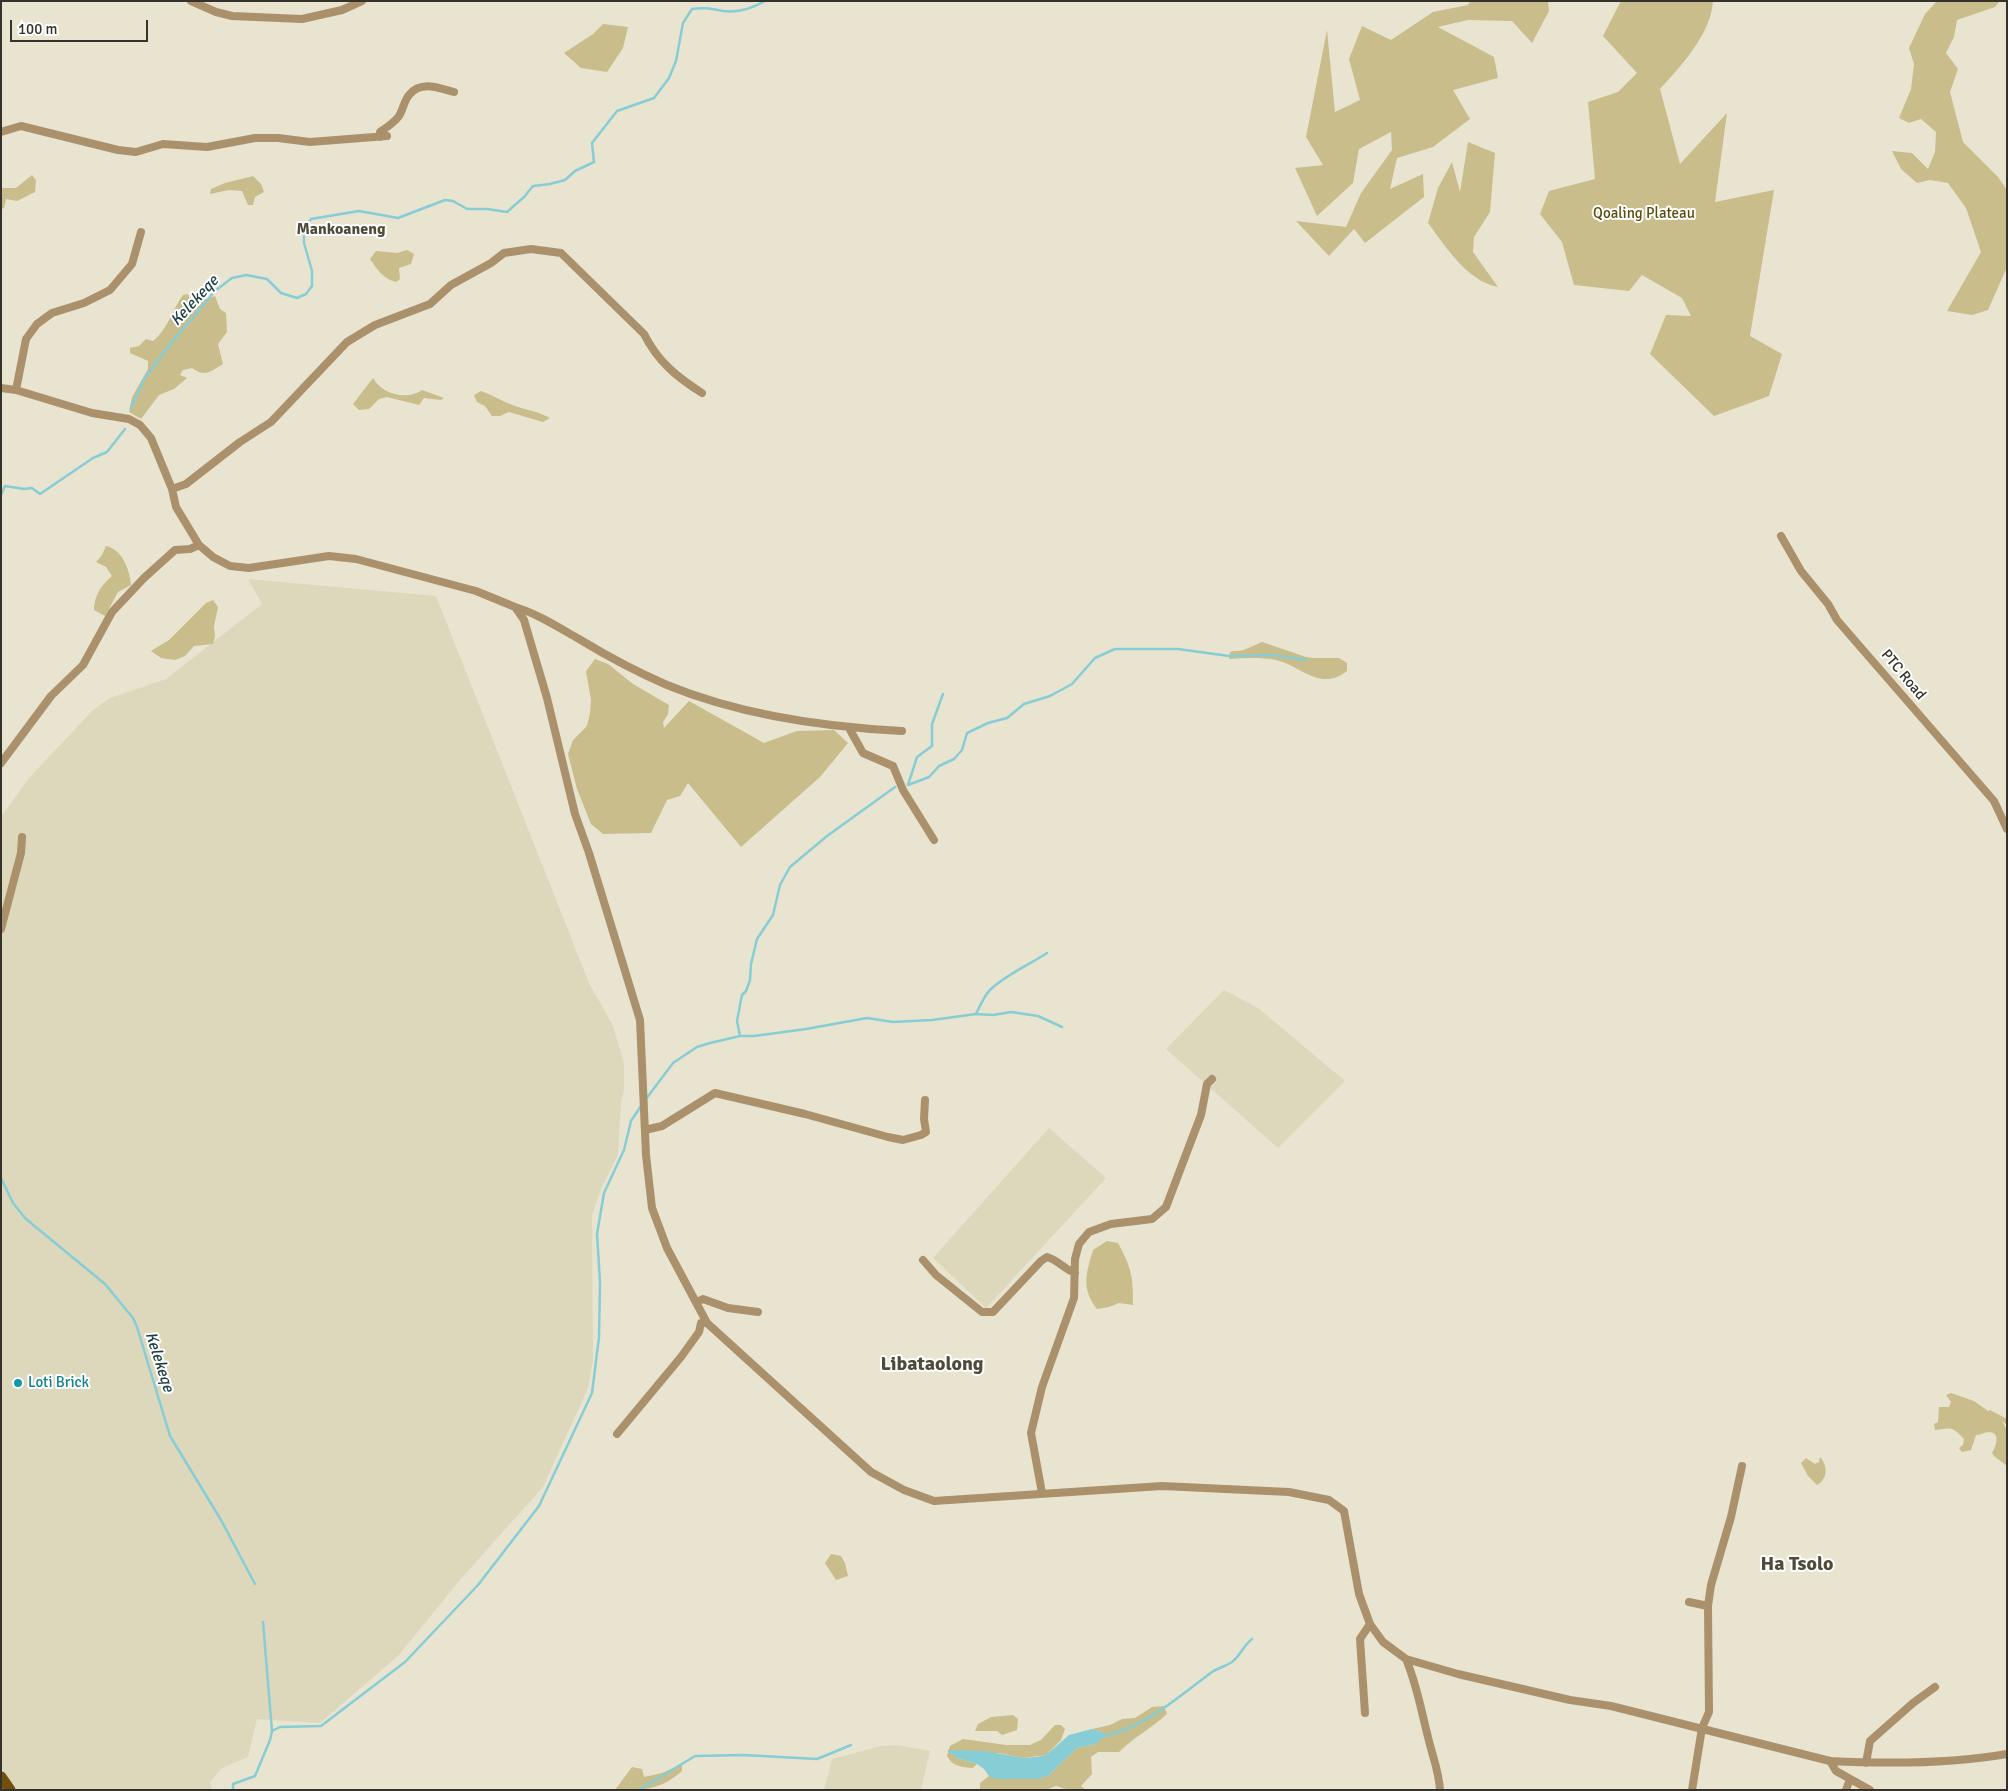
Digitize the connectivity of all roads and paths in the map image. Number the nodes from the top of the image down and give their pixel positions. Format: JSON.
{"nodes":[{"id":1,"x":191,"y":1,"type":"edge"},
{"id":2,"x":362,"y":1,"type":"edge"},
{"id":3,"x":454,"y":92,"type":"dead end"},
{"id":4,"x":1,"y":132,"type":"edge"},
{"id":5,"x":141,"y":232,"type":"dead end"},
{"id":6,"x":1,"y":388,"type":"edge"},
{"id":7,"x":16,"y":390,"type":"junction"},
{"id":8,"x":702,"y":393,"type":"dead end"},
{"id":9,"x":172,"y":490,"type":"junction"},
{"id":10,"x":1781,"y":536,"type":"dead end"},
{"id":11,"x":199,"y":545,"type":"junction"},
{"id":12,"x":515,"y":607,"type":"junction"},
{"id":13,"x":849,"y":728,"type":"junction"},
{"id":14,"x":902,"y":731,"type":"dead end"},
{"id":15,"x":1,"y":763,"type":"edge"},
{"id":16,"x":2007,"y":829,"type":"edge"},
{"id":17,"x":22,"y":836,"type":"dead end"},
{"id":18,"x":934,"y":840,"type":"dead end"},
{"id":19,"x":1,"y":929,"type":"edge"},
{"id":20,"x":1212,"y":1079,"type":"dead end"},
{"id":21,"x":926,"y":1100,"type":"dead end"},
{"id":22,"x":645,"y":1130,"type":"junction"},
{"id":23,"x":923,"y":1260,"type":"dead end"},
{"id":24,"x":1075,"y":1272,"type":"junction"},
{"id":25,"x":697,"y":1302,"type":"junction"},
{"id":26,"x":758,"y":1312,"type":"dead end"},
{"id":27,"x":707,"y":1323,"type":"junction"},
{"id":28,"x":617,"y":1434,"type":"dead end"},
{"id":29,"x":1742,"y":1466,"type":"dead end"},
{"id":30,"x":1042,"y":1493,"type":"junction"},
{"id":31,"x":1689,"y":1602,"type":"dead end"},
{"id":32,"x":1708,"y":1606,"type":"junction"},
{"id":33,"x":1370,"y":1624,"type":"junction"},
{"id":34,"x":1406,"y":1659,"type":"junction"},
{"id":35,"x":1936,"y":1686,"type":"dead end"},
{"id":36,"x":1365,"y":1713,"type":"dead end"},
{"id":37,"x":1702,"y":1728,"type":"junction"},
{"id":38,"x":2007,"y":1754,"type":"edge"},
{"id":39,"x":1830,"y":1761,"type":"junction"},
{"id":40,"x":1866,"y":1763,"type":"junction"},
{"id":41,"x":1,"y":1777,"type":"edge"},
{"id":42,"x":1850,"y":1779,"type":"junction"},
{"id":43,"x":10,"y":1790,"type":"edge"},
{"id":44,"x":1440,"y":1790,"type":"edge"},
{"id":45,"x":1692,"y":1790,"type":"edge"},
{"id":46,"x":1846,"y":1790,"type":"edge"},
{"id":47,"x":1870,"y":1790,"type":"edge"}],
"edges":[{"from":1,"to":2,"type":"street"},
{"from":3,"to":4,"type":"street"},
{"from":5,"to":7,"type":"street"},
{"from":6,"to":7,"type":"street"},
{"from":7,"to":9,"type":"street"},
{"from":8,"to":9,"type":"street"},
{"from":9,"to":11,"type":"street"},
{"from":10,"to":16,"type":"street","name":"PTC Road"},
{"from":11,"to":12,"type":"street"},
{"from":11,"to":15,"type":"street"},
{"from":12,"to":13,"type":"street"},
{"from":12,"to":22,"type":"street"},
{"from":13,"to":14,"type":"street"},
{"from":13,"to":18,"type":"street"},
{"from":17,"to":19,"type":"street"},
{"from":20,"to":24,"type":"street"},
{"from":21,"to":22,"type":"street"},
{"from":22,"to":25,"type":"street"},
{"from":23,"to":24,"type":"street"},
{"from":24,"to":30,"type":"street"},
{"from":25,"to":26,"type":"street"},
{"from":25,"to":27,"type":"street"},
{"from":27,"to":28,"type":"street"},
{"from":27,"to":30,"type":"street"},
{"from":29,"to":32,"type":"street"},
{"from":30,"to":33,"type":"street"},
{"from":31,"to":32,"type":"street"},
{"from":32,"to":37,"type":"street"},
{"from":33,"to":34,"type":"street"},
{"from":33,"to":36,"type":"street"},
{"from":34,"to":37,"type":"street"},
{"from":34,"to":44,"type":"street"},
{"from":35,"to":40,"type":"street"},
{"from":37,"to":39,"type":"street"},
{"from":37,"to":45,"type":"street"},
{"from":38,"to":40,"type":"street"},
{"from":39,"to":40,"type":"street"},
{"from":39,"to":42,"type":"street"},
{"from":41,"to":43,"type":"main road"},
{"from":42,"to":46,"type":"street"},
{"from":42,"to":47,"type":"street"}]}
